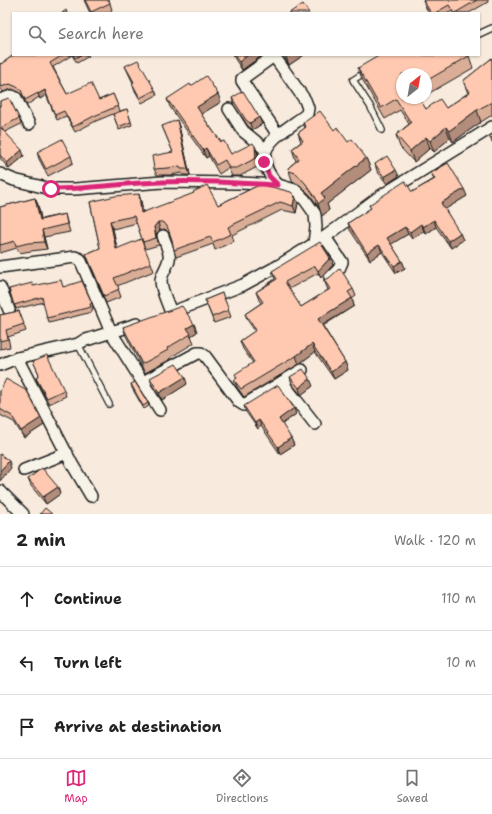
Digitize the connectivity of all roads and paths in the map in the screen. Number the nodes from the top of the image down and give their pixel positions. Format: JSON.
{"nodes":[{"id":1,"x":492,"y":28,"type":"edge"},
{"id":2,"x":480,"y":34,"type":"edge"},
{"id":3,"x":274,"y":56,"type":"edge"},
{"id":4,"x":375,"y":66,"type":"edge"},
{"id":5,"x":0,"y":100,"type":"edge"},
{"id":6,"x":229,"y":109,"type":"dead end"},
{"id":7,"x":29,"y":124,"type":"dead end"},
{"id":8,"x":492,"y":127,"type":"edge"},
{"id":9,"x":382,"y":130,"type":"dead end"},
{"id":10,"x":278,"y":135,"type":"junction"},
{"id":11,"x":265,"y":149,"type":"junction"},
{"id":12,"x":0,"y":174,"type":"edge"},
{"id":13,"x":278,"y":185,"type":"junction"},
{"id":14,"x":163,"y":236,"type":"dead end"},
{"id":15,"x":325,"y":237,"type":"junction"},
{"id":16,"x":314,"y":244,"type":"junction"},
{"id":17,"x":0,"y":267,"type":"edge"},
{"id":18,"x":327,"y":281,"type":"edge"},
{"id":19,"x":0,"y":287,"type":"edge"},
{"id":20,"x":9,"y":310,"type":"dead end"},
{"id":21,"x":171,"y":313,"type":"junction"},
{"id":22,"x":111,"y":332,"type":"junction"},
{"id":23,"x":78,"y":344,"type":"junction"},
{"id":24,"x":17,"y":358,"type":"junction"},
{"id":25,"x":0,"y":365,"type":"edge"},
{"id":26,"x":302,"y":370,"type":"edge"},
{"id":27,"x":143,"y":382,"type":"junction"},
{"id":28,"x":282,"y":382,"type":"junction"},
{"id":29,"x":109,"y":404,"type":"dead end"},
{"id":30,"x":160,"y":410,"type":"dead end"},
{"id":31,"x":315,"y":424,"type":"dead end"},
{"id":32,"x":67,"y":453,"type":"junction"},
{"id":33,"x":24,"y":470,"type":"dead end"},
{"id":34,"x":0,"y":491,"type":"edge"},
{"id":35,"x":91,"y":496,"type":"dead end"},
{"id":36,"x":23,"y":514,"type":"edge"}],
"edges":[{"from":1,"to":2,"type":"lane"},
{"from":3,"to":10,"type":"street"},
{"from":3,"to":10,"type":"street"},
{"from":4,"to":9,"type":"lane"},
{"from":5,"to":7,"type":"street"},
{"from":6,"to":11,"type":"street"},
{"from":8,"to":15,"type":"street"},
{"from":10,"to":11,"type":"street"},
{"from":11,"to":13,"type":"street"},
{"from":12,"to":13,"type":"street"},
{"from":13,"to":16,"type":"street"},
{"from":14,"to":21,"type":"street"},
{"from":15,"to":16,"type":"street"},
{"from":15,"to":18,"type":"street"},
{"from":16,"to":21,"type":"street"},
{"from":17,"to":22,"type":"street"},
{"from":19,"to":20,"type":"street"},
{"from":21,"to":22,"type":"street"},
{"from":22,"to":23,"type":"street"},
{"from":22,"to":27,"type":"street"},
{"from":23,"to":24,"type":"street"},
{"from":23,"to":29,"type":"lane"},
{"from":24,"to":25,"type":"street"},
{"from":24,"to":32,"type":"street"},
{"from":26,"to":28,"type":"street"},
{"from":27,"to":28,"type":"street"},
{"from":27,"to":30,"type":"street"},
{"from":28,"to":31,"type":"street"},
{"from":32,"to":33,"type":"street"},
{"from":32,"to":35,"type":"street"},
{"from":34,"to":36,"type":"street"}]}
